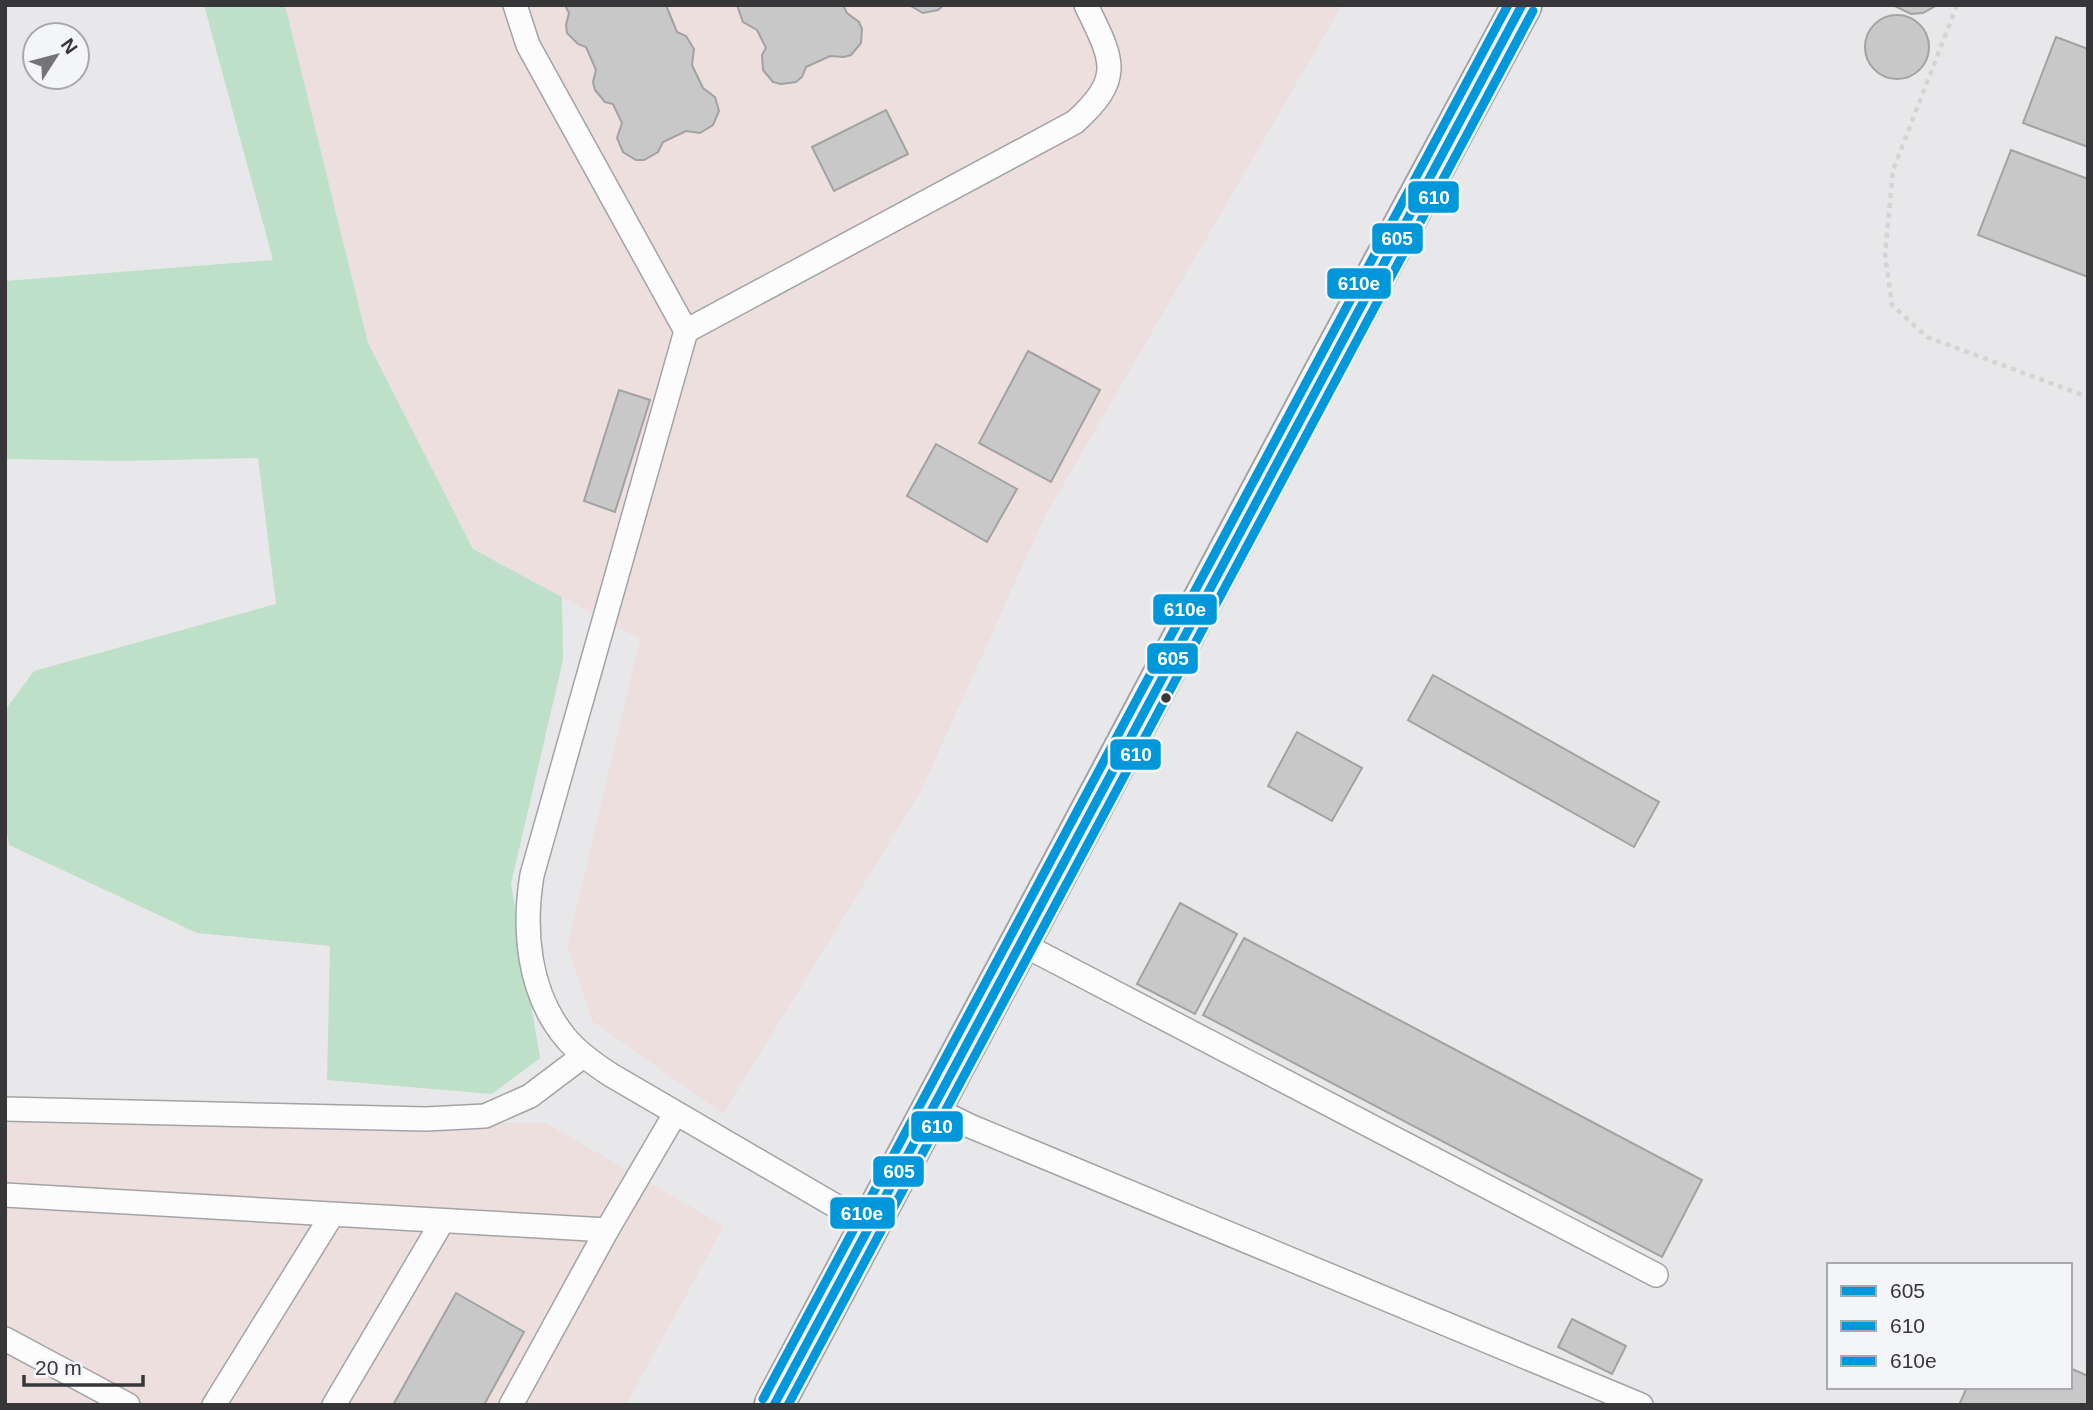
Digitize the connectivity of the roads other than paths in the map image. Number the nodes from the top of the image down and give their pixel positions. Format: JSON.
{"nodes":[{"id":1,"x":514,"y":5,"type":"edge"},
{"id":2,"x":1086,"y":5,"type":"edge"},
{"id":3,"x":1522,"y":5,"type":"edge"},
{"id":4,"x":686,"y":331,"type":"junction"},
{"id":5,"x":1020,"y":943,"type":"junction"},
{"id":6,"x":583,"y":1056,"type":"junction"},
{"id":7,"x":933,"y":1108,"type":"junction"},
{"id":8,"x":5,"y":1109,"type":"edge"},
{"id":9,"x":675,"y":1114,"type":"junction"},
{"id":10,"x":5,"y":1195,"type":"edge"},
{"id":11,"x":332,"y":1215,"type":"junction"},
{"id":12,"x":442,"y":1222,"type":"junction"},
{"id":13,"x":870,"y":1226,"type":"junction"},
{"id":14,"x":607,"y":1230,"type":"junction"},
{"id":15,"x":1656,"y":1275,"type":"dead end"},
{"id":16,"x":5,"y":1339,"type":"edge"},
{"id":17,"x":128,"y":1405,"type":"edge"},
{"id":18,"x":214,"y":1405,"type":"edge"},
{"id":19,"x":334,"y":1405,"type":"edge"},
{"id":20,"x":511,"y":1405,"type":"edge"},
{"id":21,"x":774,"y":1405,"type":"edge"},
{"id":22,"x":1642,"y":1405,"type":"edge"}],
"edges":[{"from":1,"to":4,"type":"lane"},
{"from":2,"to":4,"type":"lane"},
{"from":3,"to":5,"type":"main road"},
{"from":4,"to":6,"type":"lane"},
{"from":5,"to":7,"type":"main road"},
{"from":5,"to":15,"type":"lane"},
{"from":6,"to":8,"type":"lane"},
{"from":6,"to":9,"type":"lane"},
{"from":7,"to":13,"type":"main road"},
{"from":7,"to":22,"type":"lane"},
{"from":9,"to":13,"type":"lane"},
{"from":9,"to":14,"type":"lane"},
{"from":10,"to":11,"type":"lane"},
{"from":11,"to":12,"type":"lane"},
{"from":11,"to":18,"type":"lane"},
{"from":12,"to":14,"type":"lane"},
{"from":12,"to":19,"type":"lane"},
{"from":13,"to":21,"type":"main road"},
{"from":14,"to":20,"type":"lane"},
{"from":16,"to":17,"type":"lane"}]}
